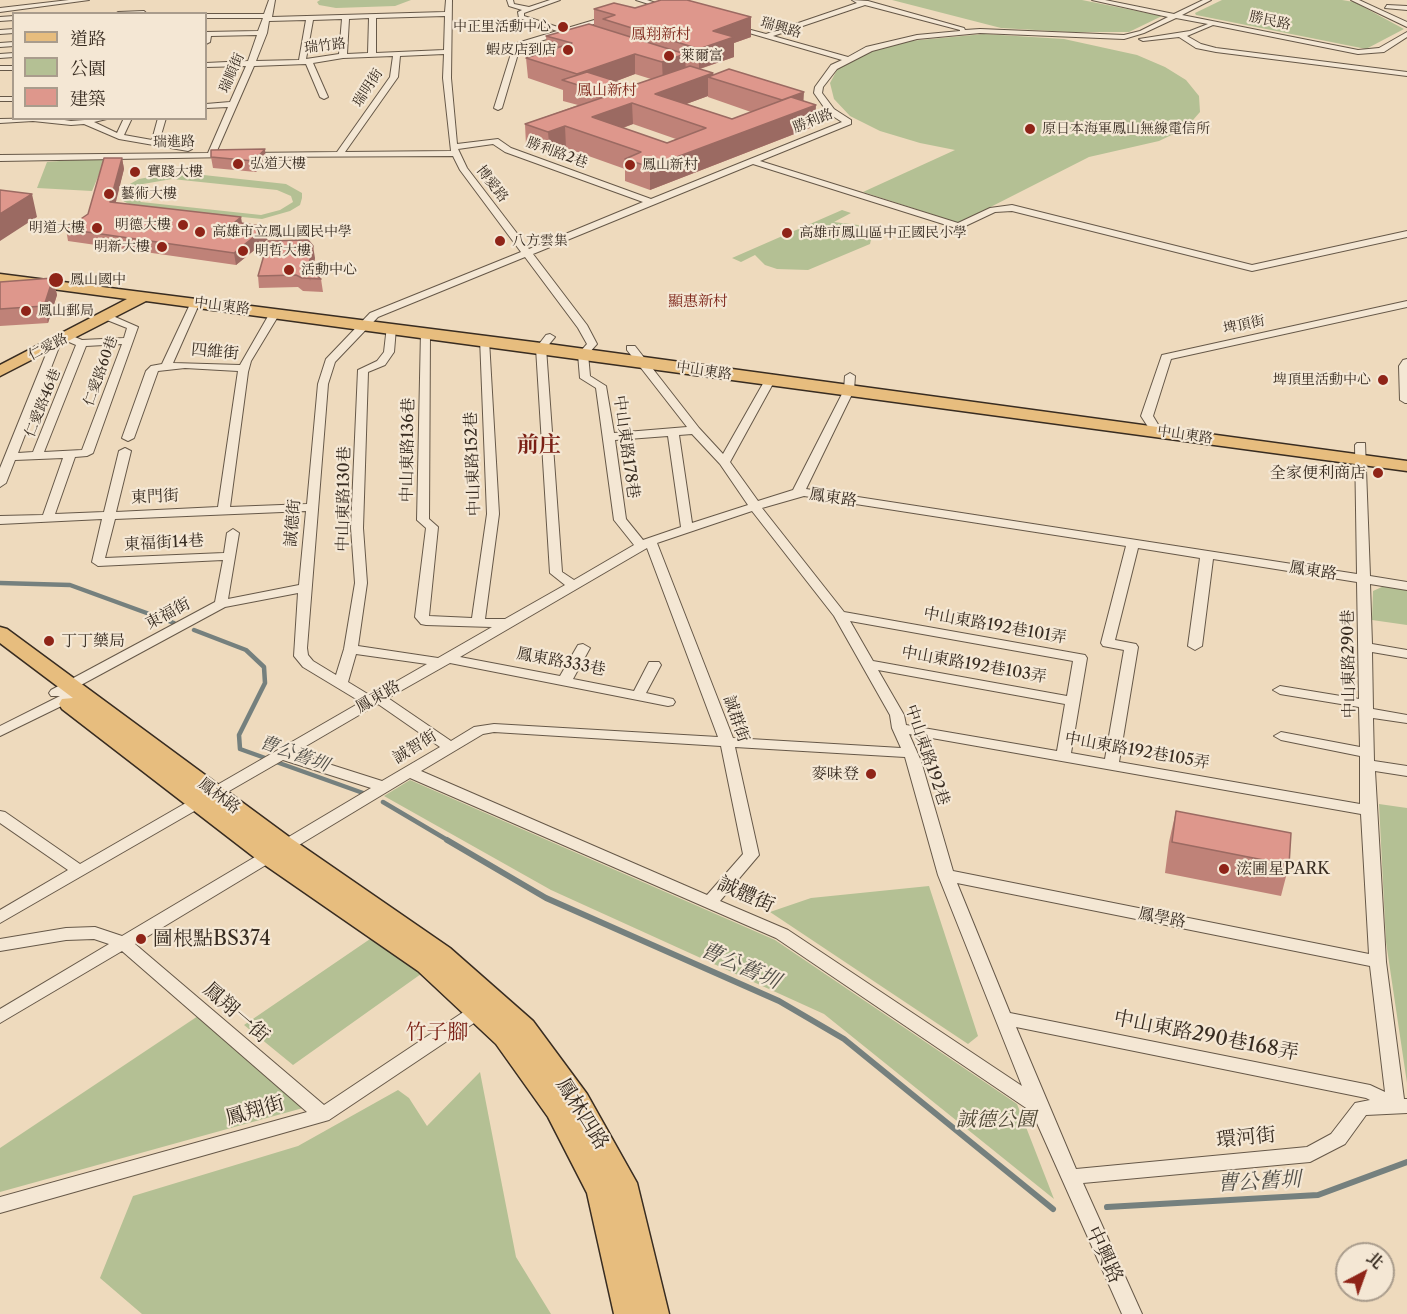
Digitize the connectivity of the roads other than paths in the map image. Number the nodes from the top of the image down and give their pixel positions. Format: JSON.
{"nodes":[{"id":1,"x":86,"y":0,"type":"edge"},
{"id":2,"x":272,"y":0,"type":"edge"},
{"id":3,"x":449,"y":0,"type":"edge"},
{"id":4,"x":510,"y":0,"type":"edge"},
{"id":5,"x":557,"y":0,"type":"edge"},
{"id":6,"x":855,"y":0,"type":"edge"},
{"id":7,"x":1095,"y":0,"type":"edge"},
{"id":8,"x":1208,"y":0,"type":"edge"},
{"id":9,"x":1353,"y":0,"type":"edge"},
{"id":10,"x":867,"y":1,"type":"edge"},
{"id":11,"x":641,"y":4,"type":"edge"},
{"id":12,"x":78,"y":5,"type":"dead end"},
{"id":13,"x":1387,"y":7,"type":"dead end"},
{"id":14,"x":1407,"y":8,"type":"edge"},
{"id":15,"x":528,"y":9,"type":"junction"},
{"id":16,"x":0,"y":10,"type":"edge"},
{"id":17,"x":73,"y":12,"type":"edge"},
{"id":18,"x":681,"y":12,"type":"edge"},
{"id":19,"x":448,"y":14,"type":"junction"},
{"id":20,"x":1178,"y":14,"type":"junction"},
{"id":21,"x":620,"y":15,"type":"edge"},
{"id":22,"x":207,"y":16,"type":"edge"},
{"id":23,"x":373,"y":16,"type":"junction"},
{"id":24,"x":268,"y":17,"type":"junction"},
{"id":25,"x":346,"y":17,"type":"junction"},
{"id":26,"x":310,"y":18,"type":"junction"},
{"id":27,"x":1407,"y":25,"type":"edge"},
{"id":28,"x":732,"y":26,"type":"edge"},
{"id":29,"x":1210,"y":26,"type":"dead end"},
{"id":30,"x":565,"y":32,"type":"junction"},
{"id":31,"x":969,"y":32,"type":"junction"},
{"id":32,"x":263,"y":33,"type":"junction"},
{"id":33,"x":1181,"y":34,"type":"junction"},
{"id":34,"x":1407,"y":34,"type":"edge"},
{"id":35,"x":207,"y":36,"type":"edge"},
{"id":36,"x":767,"y":36,"type":"junction"},
{"id":37,"x":587,"y":39,"type":"edge"},
{"id":38,"x":1143,"y":39,"type":"dead end"},
{"id":39,"x":447,"y":52,"type":"junction"},
{"id":40,"x":397,"y":54,"type":"junction"},
{"id":41,"x":372,"y":55,"type":"junction"},
{"id":42,"x":343,"y":56,"type":"junction"},
{"id":43,"x":846,"y":59,"type":"junction"},
{"id":44,"x":305,"y":62,"type":"junction"},
{"id":45,"x":251,"y":64,"type":"junction"},
{"id":46,"x":207,"y":65,"type":"edge"},
{"id":47,"x":1407,"y":74,"type":"edge"},
{"id":48,"x":324,"y":98,"type":"dead end"},
{"id":49,"x":233,"y":104,"type":"junction"},
{"id":50,"x":207,"y":106,"type":"edge"},
{"id":51,"x":498,"y":108,"type":"dead end"},
{"id":52,"x":819,"y":113,"type":"dead end"},
{"id":53,"x":16,"y":120,"type":"edge"},
{"id":54,"x":40,"y":120,"type":"edge"},
{"id":55,"x":97,"y":120,"type":"edge"},
{"id":56,"x":127,"y":120,"type":"edge"},
{"id":57,"x":161,"y":120,"type":"edge"},
{"id":58,"x":0,"y":121,"type":"edge"},
{"id":59,"x":87,"y":122,"type":"junction"},
{"id":60,"x":848,"y":122,"type":"junction"},
{"id":61,"x":119,"y":137,"type":"junction"},
{"id":62,"x":132,"y":139,"type":"junction"},
{"id":63,"x":155,"y":143,"type":"junction"},
{"id":64,"x":454,"y":150,"type":"junction"},
{"id":65,"x":341,"y":152,"type":"junction"},
{"id":66,"x":212,"y":153,"type":"junction"},
{"id":67,"x":98,"y":157,"type":"junction"},
{"id":68,"x":0,"y":158,"type":"edge"},
{"id":69,"x":752,"y":161,"type":"junction"},
{"id":70,"x":651,"y":202,"type":"junction"},
{"id":71,"x":1407,"y":234,"type":"edge"},
{"id":72,"x":526,"y":252,"type":"junction"},
{"id":73,"x":0,"y":265,"type":"edge"},
{"id":74,"x":0,"y":278,"type":"edge"},
{"id":75,"x":151,"y":291,"type":"junction"},
{"id":76,"x":195,"y":302,"type":"junction"},
{"id":77,"x":1407,"y":304,"type":"edge"},
{"id":78,"x":275,"y":313,"type":"junction"},
{"id":79,"x":106,"y":316,"type":"junction"},
{"id":80,"x":369,"y":320,"type":"junction"},
{"id":81,"x":391,"y":328,"type":"junction"},
{"id":82,"x":425,"y":333,"type":"junction"},
{"id":83,"x":61,"y":340,"type":"junction"},
{"id":84,"x":484,"y":340,"type":"junction"},
{"id":85,"x":128,"y":341,"type":"junction"},
{"id":86,"x":546,"y":342,"type":"junction"},
{"id":87,"x":82,"y":343,"type":"junction"},
{"id":88,"x":631,"y":348,"type":"junction"},
{"id":89,"x":588,"y":349,"type":"junction"},
{"id":90,"x":1407,"y":362,"type":"edge"},
{"id":91,"x":642,"y":363,"type":"junction"},
{"id":92,"x":166,"y":366,"type":"junction"},
{"id":93,"x":245,"y":368,"type":"junction"},
{"id":94,"x":0,"y":371,"type":"edge"},
{"id":95,"x":770,"y":380,"type":"junction"},
{"id":96,"x":849,"y":383,"type":"junction"},
{"id":97,"x":1407,"y":400,"type":"edge"},
{"id":98,"x":1147,"y":416,"type":"junction"},
{"id":99,"x":694,"y":430,"type":"junction"},
{"id":100,"x":1156,"y":431,"type":"junction"},
{"id":101,"x":673,"y":432,"type":"junction"},
{"id":102,"x":609,"y":437,"type":"junction"},
{"id":103,"x":128,"y":438,"type":"dead end"},
{"id":104,"x":125,"y":451,"type":"dead end"},
{"id":105,"x":1407,"y":452,"type":"edge"},
{"id":106,"x":1361,"y":453,"type":"junction"},
{"id":107,"x":70,"y":454,"type":"junction"},
{"id":108,"x":37,"y":456,"type":"junction"},
{"id":109,"x":10,"y":458,"type":"junction"},
{"id":110,"x":724,"y":462,"type":"junction"},
{"id":111,"x":1407,"y":466,"type":"edge"},
{"id":112,"x":0,"y":483,"type":"edge"},
{"id":113,"x":798,"y":493,"type":"junction"},
{"id":114,"x":754,"y":506,"type":"junction"},
{"id":115,"x":311,"y":507,"type":"junction"},
{"id":116,"x":224,"y":510,"type":"junction"},
{"id":117,"x":108,"y":516,"type":"junction"},
{"id":118,"x":48,"y":518,"type":"junction"},
{"id":119,"x":0,"y":520,"type":"edge"},
{"id":120,"x":687,"y":529,"type":"junction"},
{"id":121,"x":233,"y":533,"type":"dead end"},
{"id":122,"x":646,"y":544,"type":"junction"},
{"id":123,"x":1132,"y":545,"type":"junction"},
{"id":124,"x":1207,"y":555,"type":"junction"},
{"id":125,"x":230,"y":556,"type":"junction"},
{"id":126,"x":1364,"y":579,"type":"junction"},
{"id":127,"x":573,"y":585,"type":"junction"},
{"id":128,"x":1407,"y":586,"type":"edge"},
{"id":129,"x":304,"y":588,"type":"junction"},
{"id":130,"x":221,"y":604,"type":"junction"},
{"id":131,"x":840,"y":615,"type":"junction"},
{"id":132,"x":478,"y":622,"type":"junction"},
{"id":133,"x":508,"y":623,"type":"junction"},
{"id":134,"x":0,"y":633,"type":"edge"},
{"id":135,"x":1195,"y":646,"type":"dead end"},
{"id":136,"x":1365,"y":647,"type":"junction"},
{"id":137,"x":584,"y":648,"type":"dead end"},
{"id":138,"x":351,"y":649,"type":"junction"},
{"id":139,"x":0,"y":650,"type":"edge"},
{"id":140,"x":1407,"y":654,"type":"edge"},
{"id":141,"x":443,"y":660,"type":"junction"},
{"id":142,"x":869,"y":664,"type":"junction"},
{"id":143,"x":654,"y":665,"type":"dead end"},
{"id":144,"x":564,"y":682,"type":"junction"},
{"id":145,"x":341,"y":683,"type":"junction"},
{"id":146,"x":1280,"y":690,"type":"dead end"},
{"id":147,"x":67,"y":692,"type":"junction"},
{"id":148,"x":638,"y":696,"type":"junction"},
{"id":149,"x":374,"y":699,"type":"junction"},
{"id":150,"x":1073,"y":701,"type":"junction"},
{"id":151,"x":668,"y":702,"type":"dead end"},
{"id":152,"x":1366,"y":708,"type":"junction"},
{"id":153,"x":1407,"y":719,"type":"edge"},
{"id":154,"x":899,"y":728,"type":"junction"},
{"id":155,"x":0,"y":732,"type":"edge"},
{"id":156,"x":1281,"y":736,"type":"dead end"},
{"id":157,"x":726,"y":741,"type":"junction"},
{"id":158,"x":450,"y":747,"type":"junction"},
{"id":159,"x":911,"y":753,"type":"junction"},
{"id":160,"x":281,"y":754,"type":"junction"},
{"id":161,"x":1063,"y":757,"type":"junction"},
{"id":162,"x":1367,"y":759,"type":"junction"},
{"id":163,"x":1111,"y":765,"type":"junction"},
{"id":164,"x":1407,"y":771,"type":"edge"},
{"id":165,"x":409,"y":772,"type":"junction"},
{"id":166,"x":384,"y":787,"type":"junction"},
{"id":167,"x":207,"y":798,"type":"junction"},
{"id":168,"x":1368,"y":810,"type":"junction"},
{"id":169,"x":0,"y":816,"type":"edge"},
{"id":170,"x":276,"y":850,"type":"junction"},
{"id":171,"x":80,"y":871,"type":"junction"},
{"id":172,"x":946,"y":875,"type":"junction"},
{"id":173,"x":710,"y":902,"type":"junction"},
{"id":174,"x":0,"y":917,"type":"edge"},
{"id":175,"x":122,"y":942,"type":"junction"},
{"id":176,"x":0,"y":945,"type":"edge"},
{"id":177,"x":434,"y":959,"type":"joint"},
{"id":178,"x":1378,"y":962,"type":"junction"},
{"id":179,"x":487,"y":1005,"type":"junction"},
{"id":180,"x":0,"y":1017,"type":"edge"},
{"id":181,"x":1004,"y":1018,"type":"junction"},
{"id":182,"x":1402,"y":1106,"type":"edge"},
{"id":183,"x":1039,"y":1107,"type":"junction"},
{"id":184,"x":323,"y":1115,"type":"junction"},
{"id":185,"x":1073,"y":1186,"type":"junction"},
{"id":186,"x":0,"y":1205,"type":"edge"},
{"id":187,"x":630,"y":1314,"type":"edge"},
{"id":188,"x":653,"y":1314,"type":"edge"},
{"id":189,"x":1132,"y":1314,"type":"edge"}],
"edges":[{"from":1,"to":16,"type":"street"},
{"from":2,"to":24,"type":"street","name":"瑞順街"},
{"from":3,"to":19,"type":"street","name":"博愛路"},
{"from":4,"to":15,"type":"street"},
{"from":5,"to":15,"type":"street"},
{"from":6,"to":10,"type":"street"},
{"from":7,"to":20,"type":"street","name":"勝民路"},
{"from":8,"to":20,"type":"street","name":"勝利路"},
{"from":9,"to":27,"type":"street"},
{"from":10,"to":31,"type":"street"},
{"from":10,"to":36,"type":"street"},
{"from":11,"to":18,"type":"street"},
{"from":12,"to":17,"type":"street"},
{"from":13,"to":14,"type":"street"},
{"from":15,"to":30,"type":"street"},
{"from":19,"to":23,"type":"street"},
{"from":19,"to":39,"type":"street","name":"博愛路"},
{"from":20,"to":31,"type":"street","name":"勝利路"},
{"from":20,"to":34,"type":"street","name":"勝民路"},
{"from":21,"to":30,"type":"street"},
{"from":22,"to":24,"type":"street"},
{"from":23,"to":25,"type":"street"},
{"from":23,"to":41,"type":"street"},
{"from":24,"to":26,"type":"street"},
{"from":24,"to":32,"type":"street","name":"瑞順街"},
{"from":25,"to":26,"type":"street"},
{"from":25,"to":42,"type":"street"},
{"from":26,"to":44,"type":"street"},
{"from":28,"to":36,"type":"street","name":"瑞興路"},
{"from":29,"to":33,"type":"street"},
{"from":30,"to":37,"type":"street"},
{"from":30,"to":51,"type":"street"},
{"from":31,"to":43,"type":"street","name":"勝利路"},
{"from":32,"to":35,"type":"street"},
{"from":32,"to":45,"type":"street","name":"瑞順街"},
{"from":33,"to":38,"type":"street"},
{"from":33,"to":47,"type":"street"},
{"from":36,"to":43,"type":"street","name":"瑞興路"},
{"from":39,"to":40,"type":"street","name":"瑞竹路"},
{"from":39,"to":64,"type":"street","name":"博愛路"},
{"from":40,"to":41,"type":"street","name":"瑞竹路"},
{"from":40,"to":65,"type":"street","name":"瑞明街"},
{"from":41,"to":42,"type":"street","name":"瑞竹路"},
{"from":42,"to":44,"type":"street","name":"瑞竹路"},
{"from":43,"to":60,"type":"street","name":"勝利路"},
{"from":44,"to":45,"type":"street","name":"瑞竹路"},
{"from":44,"to":48,"type":"street"},
{"from":45,"to":46,"type":"street","name":"瑞竹路"},
{"from":45,"to":49,"type":"street","name":"瑞順街"},
{"from":49,"to":50,"type":"street"},
{"from":49,"to":66,"type":"street","name":"瑞順街"},
{"from":52,"to":60,"type":"street"},
{"from":53,"to":58,"type":"street"},
{"from":54,"to":59,"type":"street"},
{"from":55,"to":59,"type":"street"},
{"from":56,"to":61,"type":"street"},
{"from":57,"to":63,"type":"street"},
{"from":59,"to":61,"type":"street"},
{"from":60,"to":69,"type":"street","name":"勝利路"},
{"from":61,"to":62,"type":"street"},
{"from":62,"to":63,"type":"street"},
{"from":62,"to":67,"type":"street"},
{"from":63,"to":66,"type":"street"},
{"from":64,"to":65,"type":"street","name":"瑞進路"},
{"from":64,"to":70,"type":"street","name":"勝利路2巷"},
{"from":64,"to":72,"type":"street","name":"博愛路"},
{"from":65,"to":66,"type":"street","name":"瑞進路"},
{"from":66,"to":67,"type":"street","name":"瑞進路"},
{"from":67,"to":68,"type":"street","name":"瑞進路"},
{"from":69,"to":70,"type":"street","name":"勝利路"},
{"from":69,"to":71,"type":"street"},
{"from":70,"to":72,"type":"street","name":"勝利路"},
{"from":72,"to":80,"type":"street","name":"勝利路"},
{"from":72,"to":89,"type":"street","name":"博愛路"},
{"from":73,"to":75,"type":"main road","name":"中山東路"},
{"from":74,"to":75,"type":"main road","name":"中山東路"},
{"from":75,"to":76,"type":"main road","name":"中山東路"},
{"from":75,"to":79,"type":"main road","name":"仁愛路"},
{"from":75,"to":80,"type":"main road","name":"中山東路"},
{"from":76,"to":78,"type":"main road","name":"中山東路"},
{"from":76,"to":92,"type":"street"},
{"from":77,"to":98,"type":"street","name":"埤頂街"},
{"from":78,"to":80,"type":"main road","name":"中山東路"},
{"from":78,"to":93,"type":"street"},
{"from":79,"to":83,"type":"main road","name":"仁愛路"},
{"from":79,"to":85,"type":"street","name":"仁愛路60巷"},
{"from":80,"to":81,"type":"main road","name":"中山東路"},
{"from":80,"to":86,"type":"main road","name":"中山東路"},
{"from":80,"to":115,"type":"street","name":"誠德街"},
{"from":81,"to":82,"type":"main road","name":"中山東路"},
{"from":81,"to":138,"type":"street","name":"中山東路130巷"},
{"from":82,"to":84,"type":"main road","name":"中山東路"},
{"from":82,"to":132,"type":"street","name":"中山東路136巷"},
{"from":83,"to":87,"type":"street"},
{"from":83,"to":94,"type":"main road","name":"仁愛路"},
{"from":83,"to":109,"type":"street"},
{"from":84,"to":86,"type":"main road","name":"中山東路"},
{"from":84,"to":132,"type":"street","name":"中山東路152巷"},
{"from":85,"to":87,"type":"street"},
{"from":85,"to":107,"type":"street","name":"仁愛路60巷"},
{"from":86,"to":89,"type":"main road","name":"中山東路"},
{"from":86,"to":127,"type":"street"},
{"from":87,"to":108,"type":"street","name":"仁愛路46巷"},
{"from":88,"to":89,"type":"main road","name":"中山東路"},
{"from":88,"to":91,"type":"street","name":"中山東路192巷"},
{"from":88,"to":96,"type":"main road","name":"中山東路"},
{"from":89,"to":91,"type":"main road","name":"中山東路"},
{"from":89,"to":102,"type":"street","name":"中山東路178巷"},
{"from":90,"to":97,"type":"street"},
{"from":91,"to":95,"type":"main road","name":"中山東路"},
{"from":91,"to":99,"type":"street","name":"中山東路192巷"},
{"from":92,"to":93,"type":"street","name":"四維街"},
{"from":92,"to":103,"type":"street","name":"四維街"},
{"from":93,"to":116,"type":"street","name":"四維街"},
{"from":95,"to":96,"type":"main road","name":"中山東路"},
{"from":95,"to":110,"type":"street"},
{"from":96,"to":98,"type":"main road","name":"中山東路"},
{"from":96,"to":100,"type":"main road","name":"中山東路"},
{"from":96,"to":113,"type":"street"},
{"from":98,"to":100,"type":"street"},
{"from":98,"to":106,"type":"main road","name":"中山東路"},
{"from":99,"to":101,"type":"street"},
{"from":99,"to":110,"type":"street","name":"中山東路192巷"},
{"from":100,"to":106,"type":"main road","name":"中山東路"},
{"from":101,"to":102,"type":"street"},
{"from":101,"to":120,"type":"street"},
{"from":102,"to":122,"type":"street","name":"中山東路178巷"},
{"from":104,"to":117,"type":"street"},
{"from":105,"to":106,"type":"main road","name":"中山東路"},
{"from":106,"to":111,"type":"main road","name":"中山東路"},
{"from":106,"to":126,"type":"street","name":"中山東路290巷"},
{"from":107,"to":108,"type":"street"},
{"from":107,"to":118,"type":"street"},
{"from":108,"to":109,"type":"street"},
{"from":109,"to":112,"type":"street"},
{"from":110,"to":114,"type":"street","name":"中山東路192巷"},
{"from":113,"to":114,"type":"street","name":"鳳東路"},
{"from":113,"to":123,"type":"street","name":"鳳東路"},
{"from":114,"to":120,"type":"street","name":"鳳東路"},
{"from":114,"to":131,"type":"street","name":"中山東路192巷"},
{"from":115,"to":116,"type":"street","name":"東門街"},
{"from":115,"to":129,"type":"street","name":"誠德街"},
{"from":116,"to":117,"type":"street","name":"東門街"},
{"from":117,"to":118,"type":"street","name":"東門街"},
{"from":117,"to":125,"type":"street","name":"東福街14巷"},
{"from":118,"to":119,"type":"street","name":"東門街"},
{"from":120,"to":122,"type":"street","name":"鳳東路"},
{"from":121,"to":125,"type":"street"},
{"from":122,"to":127,"type":"street","name":"鳳東路"},
{"from":122,"to":157,"type":"street","name":"誠群街"},
{"from":123,"to":124,"type":"street","name":"鳳東路"},
{"from":123,"to":163,"type":"street"},
{"from":124,"to":126,"type":"street","name":"鳳東路"},
{"from":124,"to":135,"type":"street"},
{"from":125,"to":130,"type":"street"},
{"from":126,"to":128,"type":"street","name":"鳳東路"},
{"from":126,"to":136,"type":"street","name":"中山東路290巷"},
{"from":127,"to":133,"type":"street","name":"鳳東路"},
{"from":129,"to":130,"type":"street","name":"東福街"},
{"from":129,"to":145,"type":"street","name":"誠德街"},
{"from":130,"to":147,"type":"street","name":"東福街"},
{"from":131,"to":142,"type":"street","name":"中山東路192巷"},
{"from":131,"to":150,"type":"street","name":"中山東路192巷101弄"},
{"from":132,"to":133,"type":"street","name":"中山東路136巷"},
{"from":133,"to":141,"type":"street","name":"鳳東路"},
{"from":134,"to":147,"type":"main road","name":"鳳林路"},
{"from":136,"to":140,"type":"street"},
{"from":136,"to":152,"type":"street","name":"中山東路290巷"},
{"from":137,"to":144,"type":"street"},
{"from":138,"to":141,"type":"street","name":"鳳東路333巷"},
{"from":138,"to":145,"type":"street","name":"中山東路130巷"},
{"from":139,"to":147,"type":"main road","name":"鳳林路"},
{"from":141,"to":144,"type":"street","name":"鳳東路333巷"},
{"from":141,"to":149,"type":"street","name":"鳳東路"},
{"from":142,"to":150,"type":"street","name":"中山東路192巷103弄"},
{"from":142,"to":154,"type":"street","name":"中山東路192巷"},
{"from":143,"to":148,"type":"street"},
{"from":144,"to":148,"type":"street","name":"鳳東路333巷"},
{"from":145,"to":149,"type":"street","name":"誠德街"},
{"from":146,"to":152,"type":"street"},
{"from":147,"to":155,"type":"street","name":"東福街"},
{"from":147,"to":167,"type":"main road","name":"鳳林路"},
{"from":148,"to":151,"type":"street","name":"鳳東路333巷"},
{"from":149,"to":158,"type":"street","name":"誠德街"},
{"from":149,"to":160,"type":"street","name":"鳳東路"},
{"from":150,"to":161,"type":"street","name":"中山東路192巷101弄"},
{"from":152,"to":153,"type":"street"},
{"from":152,"to":162,"type":"street","name":"中山東路290巷"},
{"from":154,"to":159,"type":"street","name":"中山東路192巷"},
{"from":154,"to":161,"type":"street","name":"中山東路192巷105弄"},
{"from":156,"to":162,"type":"street"},
{"from":157,"to":158,"type":"street","name":"誠智街"},
{"from":157,"to":159,"type":"street","name":"誠智街"},
{"from":157,"to":173,"type":"street","name":"誠群街"},
{"from":158,"to":165,"type":"street","name":"誠智街"},
{"from":159,"to":172,"type":"street","name":"中山東路192巷"},
{"from":160,"to":166,"type":"street"},
{"from":160,"to":167,"type":"street","name":"鳳東路"},
{"from":161,"to":163,"type":"street","name":"中山東路192巷105弄"},
{"from":162,"to":164,"type":"street"},
{"from":162,"to":168,"type":"street","name":"中山東路290巷"},
{"from":163,"to":168,"type":"street","name":"中山東路192巷105弄"},
{"from":165,"to":166,"type":"street","name":"誠智街"},
{"from":165,"to":173,"type":"street","name":"誠體街"},
{"from":166,"to":170,"type":"street","name":"誠智街"},
{"from":167,"to":170,"type":"main road","name":"鳳林路"},
{"from":167,"to":171,"type":"street"},
{"from":168,"to":178,"type":"street","name":"中山東路290巷"},
{"from":169,"to":171,"type":"street"},
{"from":170,"to":175,"type":"street","name":"誠智街"},
{"from":170,"to":177,"type":"main road","name":"鳳林路"},
{"from":171,"to":174,"type":"street"},
{"from":172,"to":178,"type":"street","name":"鳳學路"},
{"from":172,"to":181,"type":"street","name":"中山東路192巷"},
{"from":173,"to":183,"type":"street","name":"誠體街"},
{"from":175,"to":176,"type":"street"},
{"from":175,"to":180,"type":"street","name":"誠智街"},
{"from":175,"to":184,"type":"street","name":"鳳翔一街"},
{"from":177,"to":179,"type":"main road","name":"鳳林四路"},
{"from":178,"to":182,"type":"street","name":"中山東路290巷"},
{"from":179,"to":184,"type":"street","name":"鳳翔街"},
{"from":179,"to":187,"type":"main road","name":"鳳林四路"},
{"from":179,"to":188,"type":"main road","name":"鳳林四路"},
{"from":181,"to":182,"type":"street","name":"中山東路290巷168弄"},
{"from":181,"to":183,"type":"street","name":"中山東路192巷"},
{"from":182,"to":185,"type":"street","name":"環河街"},
{"from":183,"to":185,"type":"street","name":"中山東路192巷"},
{"from":184,"to":186,"type":"street","name":"鳳翔街"},
{"from":185,"to":189,"type":"street","name":"中興路"}]}
